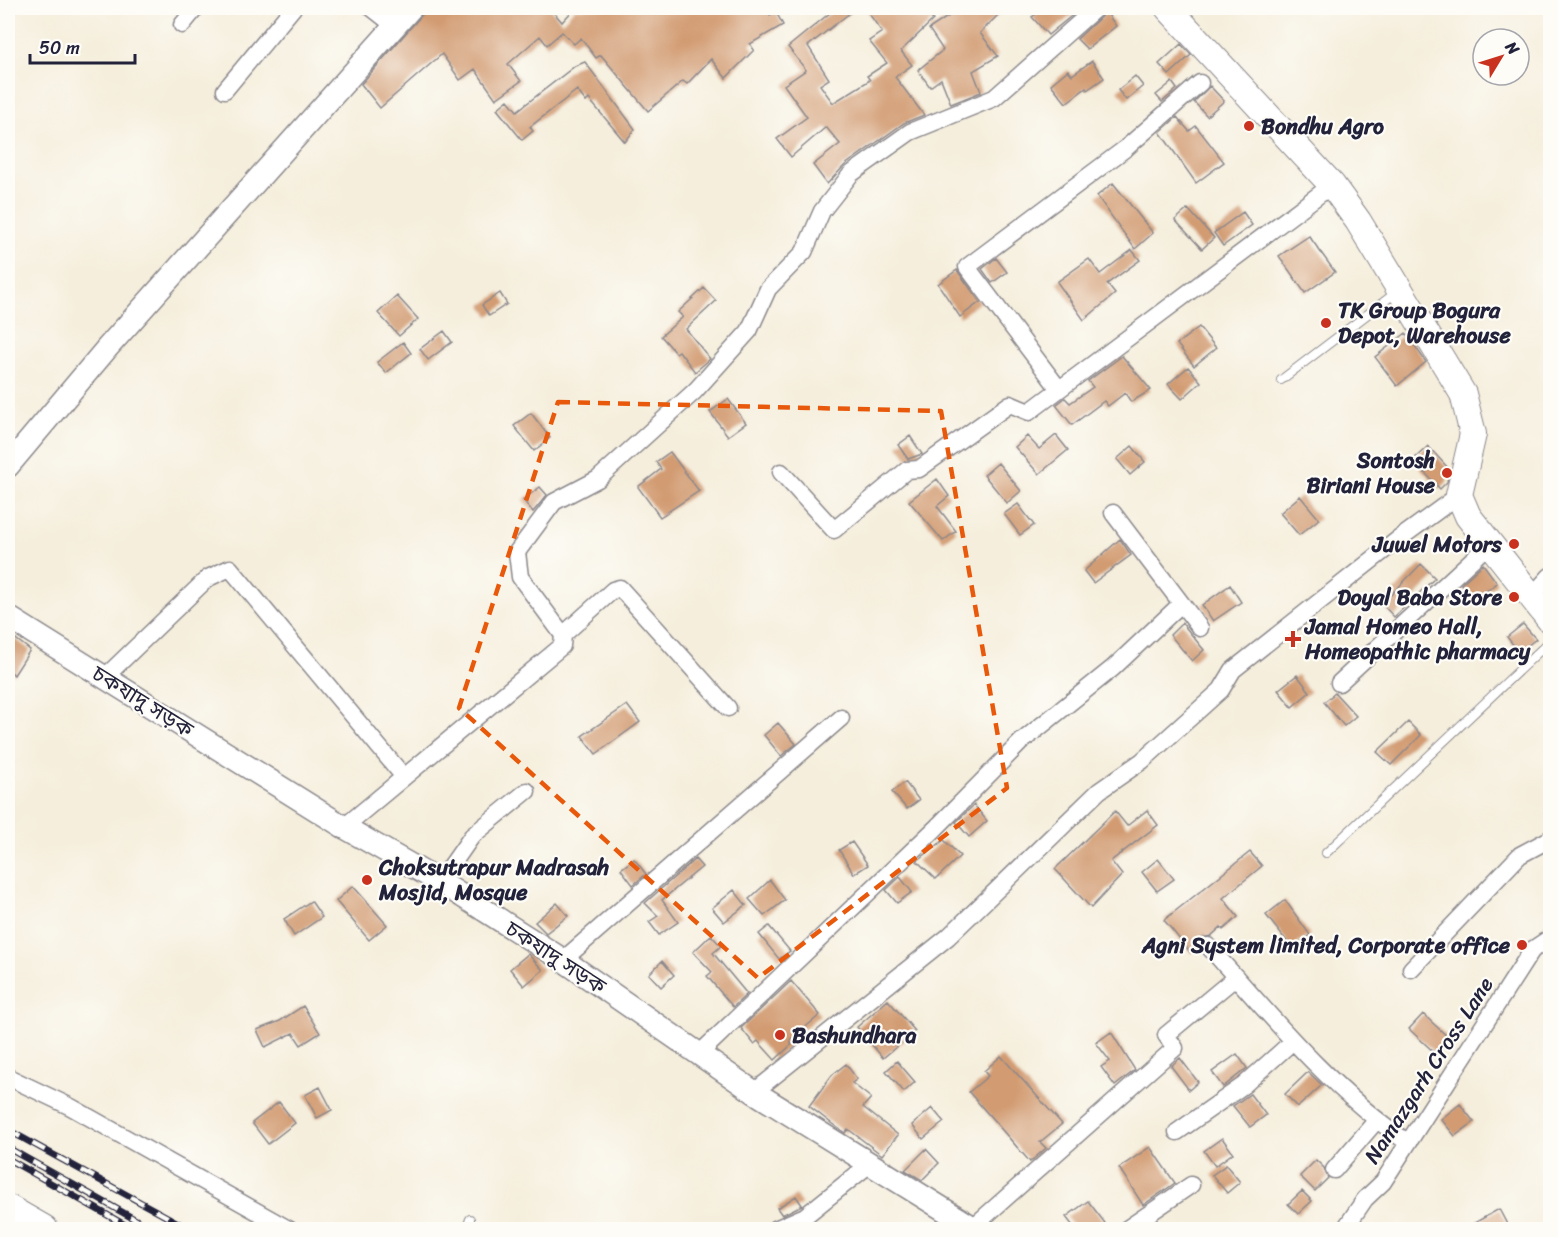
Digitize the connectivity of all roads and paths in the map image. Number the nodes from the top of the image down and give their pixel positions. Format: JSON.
{"nodes":[{"id":1,"x":196,"y":8,"type":"edge"},
{"id":2,"x":293,"y":8,"type":"edge"},
{"id":3,"x":372,"y":8,"type":"edge"},
{"id":4,"x":411,"y":8,"type":"edge"},
{"id":5,"x":1096,"y":8,"type":"edge"},
{"id":6,"x":1168,"y":8,"type":"edge"},
{"id":7,"x":182,"y":25,"type":"dead end"},
{"id":8,"x":395,"y":26,"type":"junction"},
{"id":9,"x":1200,"y":83,"type":"dead end"},
{"id":10,"x":225,"y":90,"type":"dead end"},
{"id":11,"x":1332,"y":185,"type":"junction"},
{"id":12,"x":1398,"y":291,"type":"junction"},
{"id":13,"x":1281,"y":380,"type":"dead end"},
{"id":14,"x":1059,"y":389,"type":"junction"},
{"id":15,"x":8,"y":466,"type":"edge"},
{"id":16,"x":781,"y":472,"type":"dead end"},
{"id":17,"x":1459,"y":495,"type":"junction"},
{"id":18,"x":1113,"y":513,"type":"dead end"},
{"id":19,"x":1488,"y":545,"type":"junction"},
{"id":20,"x":1551,"y":576,"type":"edge"},
{"id":21,"x":1531,"y":597,"type":"junction"},
{"id":22,"x":1181,"y":604,"type":"junction"},
{"id":23,"x":8,"y":617,"type":"edge"},
{"id":24,"x":1551,"y":620,"type":"edge"},
{"id":25,"x":1200,"y":628,"type":"dead end"},
{"id":26,"x":564,"y":636,"type":"junction"},
{"id":27,"x":1551,"y":641,"type":"edge"},
{"id":28,"x":105,"y":677,"type":"junction"},
{"id":29,"x":1339,"y":683,"type":"dead end"},
{"id":30,"x":728,"y":708,"type":"dead end"},
{"id":31,"x":841,"y":718,"type":"dead end"},
{"id":32,"x":404,"y":777,"type":"junction"},
{"id":33,"x":527,"y":791,"type":"dead end"},
{"id":34,"x":344,"y":827,"type":"junction"},
{"id":35,"x":1551,"y":838,"type":"edge"},
{"id":36,"x":1326,"y":853,"type":"dead end"},
{"id":37,"x":440,"y":882,"type":"junction"},
{"id":38,"x":1551,"y":938,"type":"edge"},
{"id":39,"x":1208,"y":946,"type":"dead end"},
{"id":40,"x":562,"y":960,"type":"junction"},
{"id":41,"x":1411,"y":969,"type":"dead end"},
{"id":42,"x":1236,"y":977,"type":"junction"},
{"id":43,"x":1293,"y":1041,"type":"junction"},
{"id":44,"x":699,"y":1054,"type":"junction"},
{"id":45,"x":8,"y":1077,"type":"edge"},
{"id":46,"x":754,"y":1092,"type":"junction"},
{"id":47,"x":1376,"y":1121,"type":"junction"},
{"id":48,"x":1178,"y":1132,"type":"dead end"},
{"id":49,"x":1407,"y":1142,"type":"junction"},
{"id":50,"x":871,"y":1163,"type":"junction"},
{"id":51,"x":1334,"y":1170,"type":"dead end"},
{"id":52,"x":1191,"y":1185,"type":"dead end"},
{"id":53,"x":8,"y":1210,"type":"edge"},
{"id":54,"x":471,"y":1219,"type":"dead end"},
{"id":55,"x":975,"y":1228,"type":"edge"},
{"id":56,"x":43,"y":1230,"type":"edge"},
{"id":57,"x":290,"y":1230,"type":"edge"},
{"id":58,"x":466,"y":1230,"type":"edge"},
{"id":59,"x":774,"y":1230,"type":"edge"},
{"id":60,"x":1125,"y":1230,"type":"edge"},
{"id":61,"x":1344,"y":1230,"type":"edge"}],
"edges":[{"from":1,"to":7,"type":"street"},
{"from":2,"to":10,"type":"street"},
{"from":3,"to":8,"type":"street"},
{"from":4,"to":8,"type":"street"},
{"from":5,"to":26,"type":"street"},
{"from":6,"to":11,"type":"main road"},
{"from":8,"to":15,"type":"street"},
{"from":9,"to":14,"type":"street"},
{"from":11,"to":12,"type":"main road"},
{"from":11,"to":14,"type":"street"},
{"from":12,"to":13,"type":"lane"},
{"from":12,"to":17,"type":"main road"},
{"from":14,"to":16,"type":"street"},
{"from":17,"to":19,"type":"main road"},
{"from":17,"to":46,"type":"street"},
{"from":18,"to":22,"type":"street"},
{"from":19,"to":21,"type":"main road"},
{"from":19,"to":29,"type":"street"},
{"from":20,"to":21,"type":"street"},
{"from":21,"to":24,"type":"main road"},
{"from":22,"to":25,"type":"street"},
{"from":22,"to":44,"type":"street"},
{"from":23,"to":28,"type":"street","name":"চকযাদু সড়ক"},
{"from":26,"to":30,"type":"street"},
{"from":26,"to":32,"type":"street"},
{"from":27,"to":36,"type":"lane"},
{"from":28,"to":32,"type":"street"},
{"from":28,"to":34,"type":"street","name":"চকযাদু সড়ক"},
{"from":31,"to":40,"type":"street"},
{"from":32,"to":34,"type":"street"},
{"from":33,"to":37,"type":"street"},
{"from":34,"to":37,"type":"street","name":"চকযাদু সড়ক"},
{"from":35,"to":41,"type":"street"},
{"from":37,"to":40,"type":"street","name":"চকযাদু সড়ক"},
{"from":38,"to":49,"type":"street","name":"Namazgarh Cross Lane"},
{"from":39,"to":42,"type":"street"},
{"from":40,"to":44,"type":"street","name":"চকযাদু সড়ক"},
{"from":42,"to":43,"type":"street"},
{"from":42,"to":55,"type":"street"},
{"from":43,"to":47,"type":"street"},
{"from":43,"to":48,"type":"street"},
{"from":44,"to":46,"type":"street","name":"চকযাদু সড়ক"},
{"from":45,"to":57,"type":"street"},
{"from":46,"to":50,"type":"street","name":"চকযাদু সড়ক"},
{"from":47,"to":49,"type":"street"},
{"from":47,"to":51,"type":"street"},
{"from":49,"to":61,"type":"street","name":"Namazgarh Cross Lane"},
{"from":50,"to":55,"type":"street","name":"চকযাদু সড়ক"},
{"from":50,"to":59,"type":"street"},
{"from":52,"to":60,"type":"street"},
{"from":53,"to":56,"type":"highway"},
{"from":54,"to":58,"type":"lane"}]}
